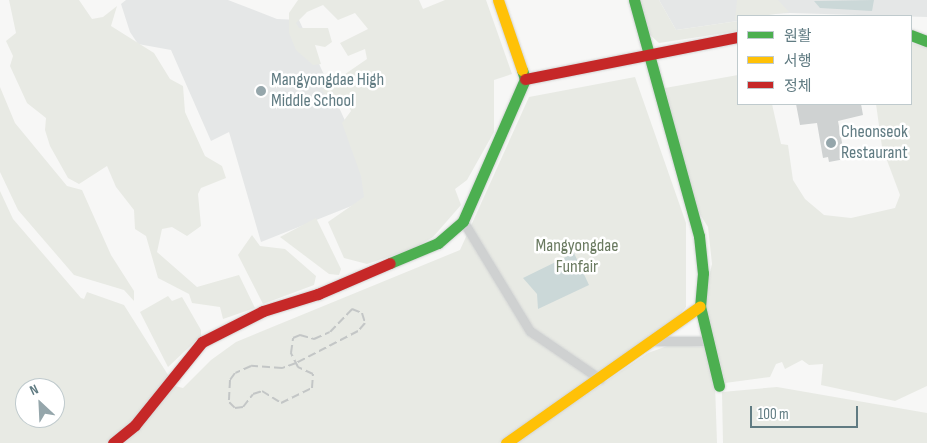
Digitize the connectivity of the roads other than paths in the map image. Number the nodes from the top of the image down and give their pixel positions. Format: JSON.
{"nodes":[{"id":1,"x":498,"y":0,"type":"edge"},
{"id":2,"x":634,"y":0,"type":"edge"},
{"id":3,"x":912,"y":34,"type":"edge"},
{"id":4,"x":737,"y":38,"type":"edge"},
{"id":5,"x":927,"y":40,"type":"edge"},
{"id":6,"x":648,"y":54,"type":"junction"},
{"id":7,"x":525,"y":78,"type":"junction"},
{"id":8,"x":464,"y":221,"type":"junction"},
{"id":9,"x":700,"y":306,"type":"junction"},
{"id":10,"x":655,"y":341,"type":"junction"},
{"id":11,"x":708,"y":341,"type":"junction"},
{"id":12,"x":600,"y":379,"type":"junction"},
{"id":13,"x":719,"y":386,"type":"dead end"},
{"id":14,"x":113,"y":443,"type":"edge"},
{"id":15,"x":506,"y":443,"type":"edge"}],
"edges":[{"from":1,"to":7,"type":"street"},
{"from":2,"to":6,"type":"street"},
{"from":3,"to":5,"type":"street"},
{"from":4,"to":6,"type":"street"},
{"from":6,"to":7,"type":"street"},
{"from":6,"to":9,"type":"street"},
{"from":7,"to":8,"type":"street"},
{"from":8,"to":12,"type":"street"},
{"from":8,"to":14,"type":"street"},
{"from":9,"to":10,"type":"street"},
{"from":9,"to":11,"type":"street"},
{"from":10,"to":11,"type":"street"},
{"from":10,"to":12,"type":"street"},
{"from":11,"to":13,"type":"street"},
{"from":12,"to":15,"type":"street"}]}
